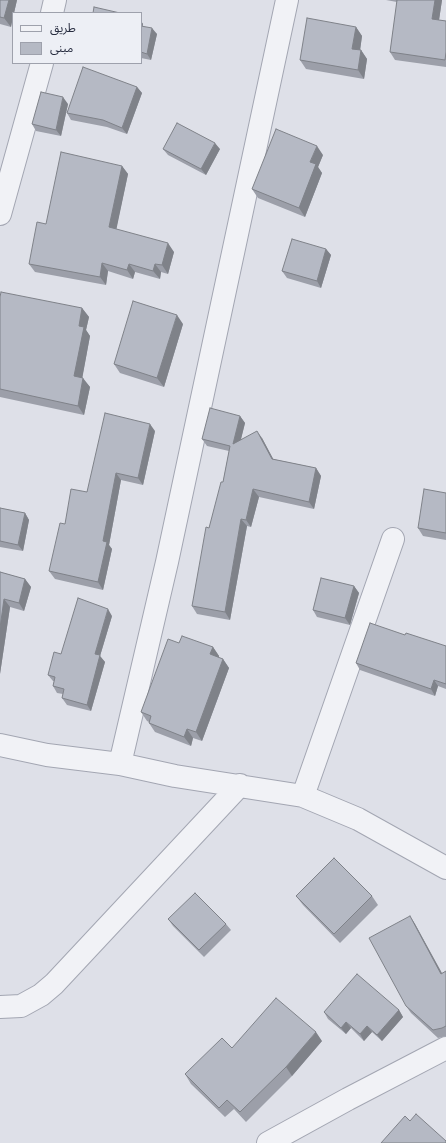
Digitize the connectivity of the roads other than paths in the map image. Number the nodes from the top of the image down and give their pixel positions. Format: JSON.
{"nodes":[{"id":1,"x":55,"y":0,"type":"edge"},
{"id":2,"x":287,"y":0,"type":"edge"},
{"id":3,"x":52,"y":12,"type":"edge"},
{"id":4,"x":42,"y":64,"type":"edge"},
{"id":5,"x":0,"y":214,"type":"edge"},
{"id":6,"x":394,"y":539,"type":"dead end"},
{"id":7,"x":0,"y":745,"type":"edge"},
{"id":8,"x":120,"y":764,"type":"junction"},
{"id":9,"x":240,"y":785,"type":"junction"},
{"id":10,"x":303,"y":796,"type":"junction"},
{"id":11,"x":446,"y":868,"type":"edge"},
{"id":12,"x":0,"y":1007,"type":"edge"},
{"id":13,"x":446,"y":1048,"type":"edge"},
{"id":14,"x":268,"y":1143,"type":"edge"}],
"edges":[{"from":1,"to":3,"type":"street"},
{"from":2,"to":8,"type":"street"},
{"from":4,"to":5,"type":"street"},
{"from":6,"to":10,"type":"street"},
{"from":7,"to":8,"type":"street"},
{"from":8,"to":9,"type":"street"},
{"from":9,"to":10,"type":"street"},
{"from":9,"to":12,"type":"street"},
{"from":10,"to":11,"type":"street"},
{"from":13,"to":14,"type":"street"}]}
